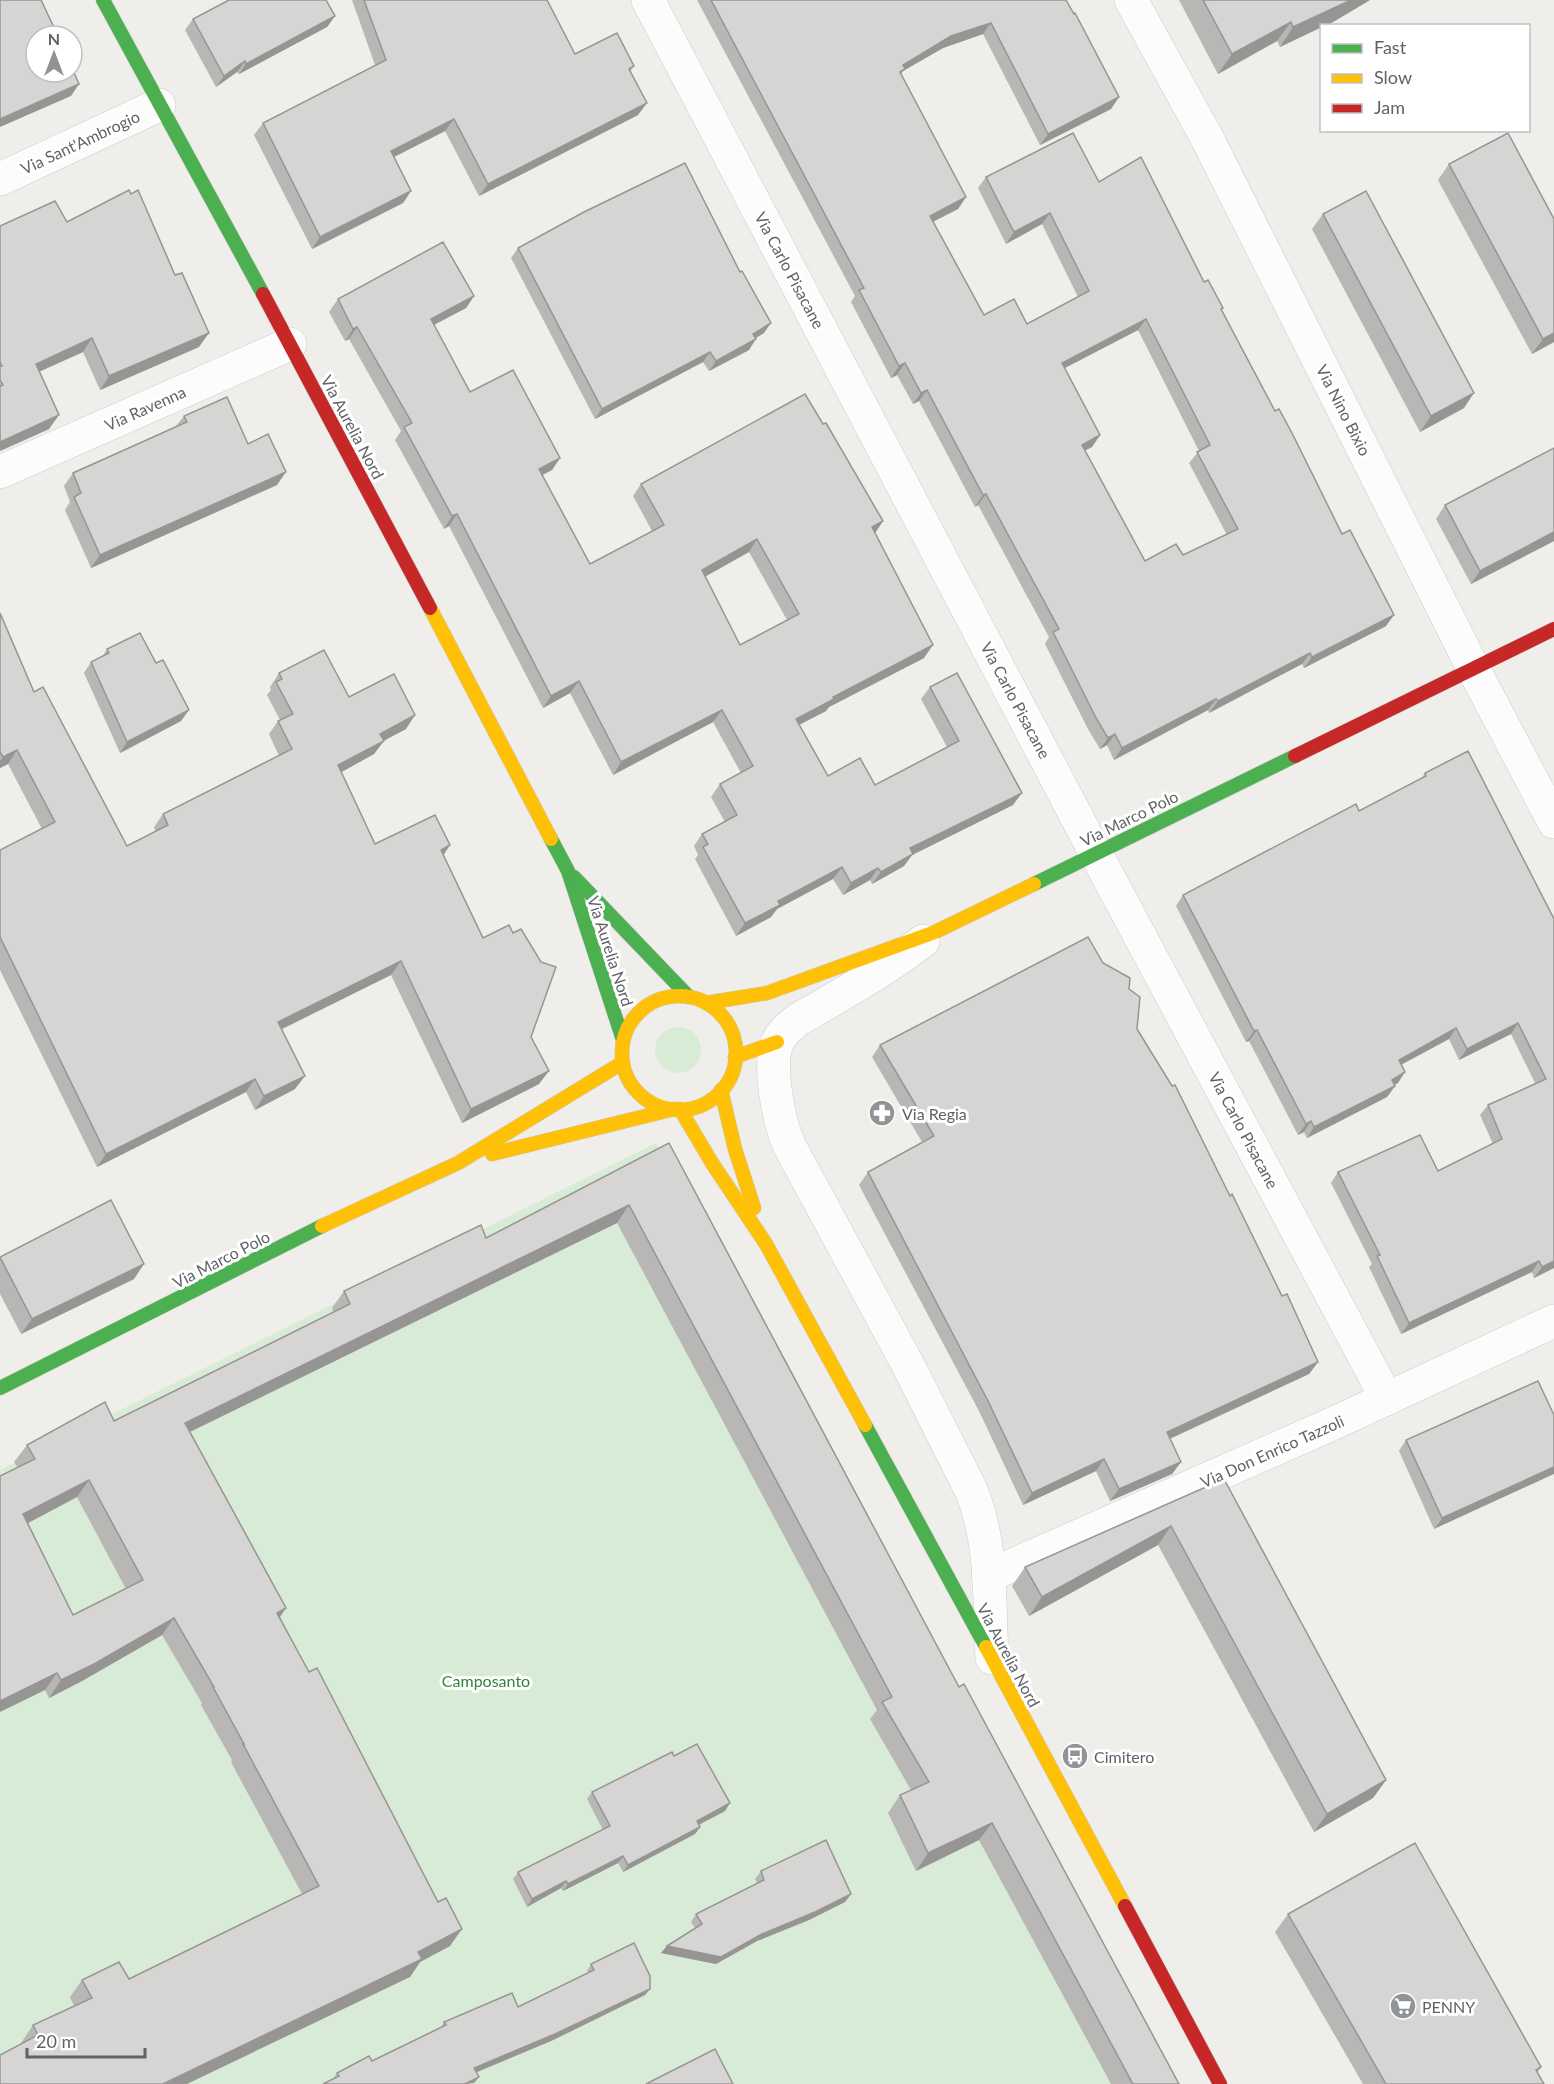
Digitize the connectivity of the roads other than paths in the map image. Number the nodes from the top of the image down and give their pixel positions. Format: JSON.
{"nodes":[{"id":1,"x":103,"y":0,"type":"edge"},
{"id":2,"x":648,"y":0,"type":"edge"},
{"id":3,"x":1131,"y":0,"type":"edge"},
{"id":4,"x":159,"y":105,"type":"junction"},
{"id":5,"x":0,"y":179,"type":"edge"},
{"id":6,"x":290,"y":344,"type":"junction"},
{"id":7,"x":0,"y":472,"type":"edge"},
{"id":8,"x":1554,"y":630,"type":"edge"},
{"id":9,"x":1474,"y":670,"type":"junction"},
{"id":10,"x":1554,"y":822,"type":"edge"},
{"id":11,"x":1095,"y":852,"type":"junction"},
{"id":12,"x":568,"y":871,"type":"junction"},
{"id":13,"x":935,"y":932,"type":"junction"},
{"id":14,"x":689,"y":997,"type":"junction"},
{"id":15,"x":706,"y":1003,"type":"junction"},
{"id":16,"x":623,"y":1040,"type":"junction"},
{"id":17,"x":777,"y":1042,"type":"junction"},
{"id":18,"x":735,"y":1057,"type":"junction"},
{"id":19,"x":622,"y":1063,"type":"junction"},
{"id":20,"x":721,"y":1090,"type":"junction"},
{"id":21,"x":677,"y":1110,"type":"junction"},
{"id":22,"x":458,"y":1163,"type":"junction"},
{"id":23,"x":766,"y":1244,"type":"junction"},
{"id":24,"x":1554,"y":1321,"type":"edge"},
{"id":25,"x":0,"y":1388,"type":"edge"},
{"id":26,"x":1388,"y":1399,"type":"junction"},
{"id":27,"x":988,"y":1576,"type":"junction"},
{"id":28,"x":992,"y":1658,"type":"junction"},
{"id":29,"x":1220,"y":2084,"type":"edge"}],
"edges":[{"from":1,"to":4,"type":"street","name":"Via Aurelia Nord"},
{"from":2,"to":11,"type":"street","name":"Via Carlo Pisacane"},
{"from":3,"to":9,"type":"street","name":"Via Nino Bixio"},
{"from":4,"to":5,"type":"street","name":"Via Sant'Ambrogio"},
{"from":4,"to":6,"type":"street","name":"Via Aurelia Nord"},
{"from":6,"to":7,"type":"street","name":"Via Ravenna"},
{"from":6,"to":12,"type":"street","name":"Via Aurelia Nord"},
{"from":8,"to":9,"type":"street","name":"Via Marco Polo"},
{"from":9,"to":10,"type":"street","name":"Via Nino Bixio"},
{"from":9,"to":11,"type":"street","name":"Via Marco Polo"},
{"from":11,"to":13,"type":"street","name":"Via Marco Polo"},
{"from":11,"to":26,"type":"street","name":"Via Carlo Pisacane"},
{"from":12,"to":14,"type":"street","name":"Via Aurelia Nord"},
{"from":12,"to":16,"type":"street","name":"Via Aurelia Nord"},
{"from":13,"to":15,"type":"street","name":"Via Marco Polo"},
{"from":13,"to":17,"type":"street"},
{"from":14,"to":15,"type":"street"},
{"from":14,"to":16,"type":"street"},
{"from":15,"to":18,"type":"street"},
{"from":16,"to":19,"type":"street"},
{"from":17,"to":18,"type":"street"},
{"from":17,"to":27,"type":"street"},
{"from":18,"to":20,"type":"street"},
{"from":19,"to":21,"type":"street"},
{"from":19,"to":22,"type":"street","name":"Via Marco Polo"},
{"from":20,"to":21,"type":"street"},
{"from":20,"to":23,"type":"street","name":"Via Aurelia Nord"},
{"from":21,"to":22,"type":"street","name":"Via Marco Polo"},
{"from":21,"to":23,"type":"street","name":"Via Aurelia Nord"},
{"from":22,"to":25,"type":"street","name":"Via Marco Polo"},
{"from":23,"to":28,"type":"street","name":"Via Aurelia Nord"},
{"from":24,"to":26,"type":"street","name":"Via Don Enrico Tazzoli"},
{"from":26,"to":27,"type":"street","name":"Via Don Enrico Tazzoli"},
{"from":27,"to":28,"type":"street"},
{"from":28,"to":29,"type":"street","name":"Via Aurelia Nord"}]}
